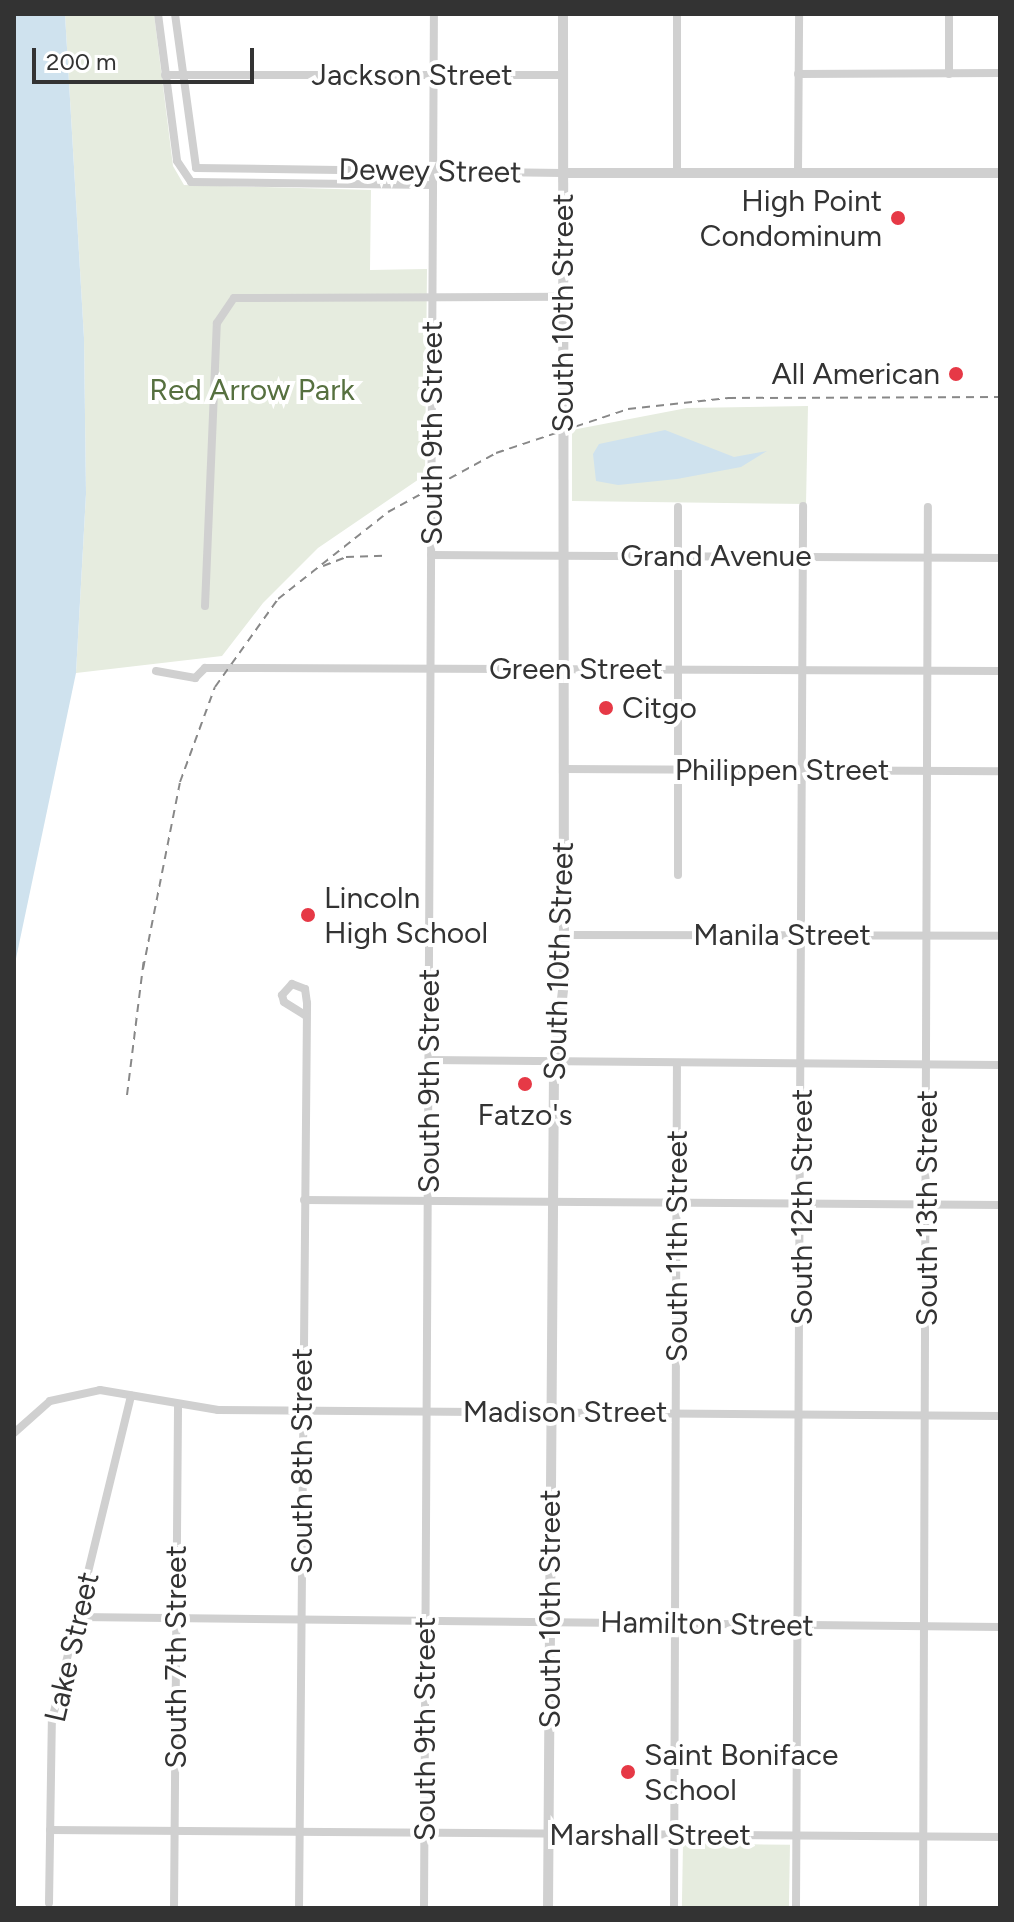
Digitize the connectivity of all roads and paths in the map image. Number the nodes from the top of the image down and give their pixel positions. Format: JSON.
{"nodes":[{"id":1,"x":158,"y":14,"type":"edge"},
{"id":2,"x":175,"y":14,"type":"edge"},
{"id":3,"x":434,"y":14,"type":"edge"},
{"id":4,"x":563,"y":14,"type":"edge"},
{"id":5,"x":677,"y":14,"type":"edge"},
{"id":6,"x":799,"y":14,"type":"edge"},
{"id":7,"x":949,"y":14,"type":"edge"},
{"id":8,"x":1000,"y":73,"type":"edge"},
{"id":9,"x":182,"y":74,"type":"junction"},
{"id":10,"x":798,"y":74,"type":"junction"},
{"id":11,"x":949,"y":74,"type":"junction"},
{"id":12,"x":165,"y":75,"type":"junction"},
{"id":13,"x":434,"y":75,"type":"junction"},
{"id":14,"x":563,"y":75,"type":"junction"},
{"id":15,"x":196,"y":168,"type":"junction"},
{"id":16,"x":309,"y":169,"type":"junction"},
{"id":17,"x":432,"y":173,"type":"junction"},
{"id":18,"x":563,"y":173,"type":"junction"},
{"id":19,"x":677,"y":173,"type":"junction"},
{"id":20,"x":798,"y":173,"type":"junction"},
{"id":21,"x":1000,"y":173,"type":"edge"},
{"id":22,"x":184,"y":175,"type":"junction"},
{"id":23,"x":309,"y":185,"type":"junction"},
{"id":24,"x":432,"y":185,"type":"junction"},
{"id":25,"x":433,"y":297,"type":"junction"},
{"id":26,"x":564,"y":297,"type":"junction"},
{"id":27,"x":803,"y":506,"type":"dead end"},
{"id":28,"x":678,"y":507,"type":"dead end"},
{"id":29,"x":928,"y":507,"type":"dead end"},
{"id":30,"x":431,"y":555,"type":"junction"},
{"id":31,"x":564,"y":556,"type":"junction"},
{"id":32,"x":803,"y":556,"type":"junction"},
{"id":33,"x":678,"y":557,"type":"junction"},
{"id":34,"x":929,"y":557,"type":"junction"},
{"id":35,"x":1000,"y":558,"type":"edge"},
{"id":36,"x":205,"y":606,"type":"dead end"},
{"id":37,"x":430,"y":669,"type":"junction"},
{"id":38,"x":565,"y":669,"type":"junction"},
{"id":39,"x":677,"y":670,"type":"junction"},
{"id":40,"x":803,"y":670,"type":"junction"},
{"id":41,"x":928,"y":670,"type":"junction"},
{"id":42,"x":156,"y":671,"type":"dead end"},
{"id":43,"x":1000,"y":671,"type":"edge"},
{"id":44,"x":564,"y":769,"type":"junction"},
{"id":45,"x":679,"y":769,"type":"junction"},
{"id":46,"x":803,"y":770,"type":"junction"},
{"id":47,"x":928,"y":770,"type":"junction"},
{"id":48,"x":1000,"y":771,"type":"edge"},
{"id":49,"x":678,"y":875,"type":"dead end"},
{"id":50,"x":564,"y":935,"type":"junction"},
{"id":51,"x":803,"y":935,"type":"junction"},
{"id":52,"x":928,"y":936,"type":"junction"},
{"id":53,"x":1000,"y":936,"type":"edge"},
{"id":54,"x":305,"y":1015,"type":"dead end"},
{"id":55,"x":429,"y":1060,"type":"junction"},
{"id":56,"x":554,"y":1062,"type":"junction"},
{"id":57,"x":677,"y":1064,"type":"junction"},
{"id":58,"x":803,"y":1064,"type":"junction"},
{"id":59,"x":928,"y":1064,"type":"junction"},
{"id":60,"x":1000,"y":1065,"type":"edge"},
{"id":61,"x":304,"y":1200,"type":"junction"},
{"id":62,"x":428,"y":1201,"type":"junction"},
{"id":63,"x":552,"y":1202,"type":"junction"},
{"id":64,"x":677,"y":1202,"type":"junction"},
{"id":65,"x":803,"y":1204,"type":"junction"},
{"id":66,"x":927,"y":1205,"type":"junction"},
{"id":67,"x":1000,"y":1205,"type":"edge"},
{"id":68,"x":131,"y":1395,"type":"junction"},
{"id":69,"x":178,"y":1406,"type":"junction"},
{"id":70,"x":302,"y":1411,"type":"junction"},
{"id":71,"x":426,"y":1411,"type":"junction"},
{"id":72,"x":551,"y":1412,"type":"junction"},
{"id":73,"x":676,"y":1413,"type":"junction"},
{"id":74,"x":800,"y":1414,"type":"junction"},
{"id":75,"x":925,"y":1415,"type":"junction"},
{"id":76,"x":1000,"y":1416,"type":"edge"},
{"id":77,"x":14,"y":1433,"type":"edge"},
{"id":78,"x":78,"y":1617,"type":"junction"},
{"id":79,"x":177,"y":1620,"type":"junction"},
{"id":80,"x":301,"y":1622,"type":"junction"},
{"id":81,"x":425,"y":1622,"type":"junction"},
{"id":82,"x":549,"y":1623,"type":"junction"},
{"id":83,"x":675,"y":1623,"type":"junction"},
{"id":84,"x":800,"y":1625,"type":"junction"},
{"id":85,"x":925,"y":1626,"type":"junction"},
{"id":86,"x":1000,"y":1627,"type":"edge"},
{"id":87,"x":50,"y":1830,"type":"junction"},
{"id":88,"x":175,"y":1830,"type":"junction"},
{"id":89,"x":300,"y":1833,"type":"junction"},
{"id":90,"x":424,"y":1833,"type":"junction"},
{"id":91,"x":549,"y":1834,"type":"junction"},
{"id":92,"x":674,"y":1835,"type":"junction"},
{"id":93,"x":797,"y":1836,"type":"junction"},
{"id":94,"x":923,"y":1837,"type":"junction"},
{"id":95,"x":1000,"y":1837,"type":"edge"},
{"id":96,"x":49,"y":1903,"type":"dead end"},
{"id":97,"x":174,"y":1908,"type":"edge"},
{"id":98,"x":299,"y":1908,"type":"edge"},
{"id":99,"x":424,"y":1908,"type":"edge"},
{"id":100,"x":548,"y":1908,"type":"edge"},
{"id":101,"x":674,"y":1908,"type":"edge"},
{"id":102,"x":796,"y":1908,"type":"edge"},
{"id":103,"x":923,"y":1908,"type":"edge"}],
"edges":[{"from":1,"to":12,"type":"street"},
{"from":2,"to":9,"type":"street"},
{"from":3,"to":13,"type":"street","name":"South 9th Street"},
{"from":4,"to":14,"type":"street","name":"South 10th Street"},
{"from":5,"to":19,"type":"street"},
{"from":6,"to":10,"type":"street"},
{"from":7,"to":11,"type":"street"},
{"from":8,"to":11,"type":"street"},
{"from":9,"to":12,"type":"street","name":"Jackson Street"},
{"from":9,"to":13,"type":"street","name":"Jackson Street"},
{"from":9,"to":15,"type":"street"},
{"from":10,"to":11,"type":"street"},
{"from":10,"to":20,"type":"street"},
{"from":12,"to":22,"type":"street"},
{"from":13,"to":14,"type":"street","name":"Jackson Street"},
{"from":13,"to":17,"type":"street","name":"South 9th Street"},
{"from":14,"to":18,"type":"street","name":"South 10th Street"},
{"from":15,"to":16,"type":"street","name":"Dewey Street"},
{"from":15,"to":22,"type":"street"},
{"from":16,"to":17,"type":"street","name":"Dewey Street"},
{"from":16,"to":23,"type":"street"},
{"from":17,"to":18,"type":"street","name":"Dewey Street"},
{"from":17,"to":24,"type":"street","name":"South 9th Street"},
{"from":18,"to":19,"type":"street","name":"Dewey Street"},
{"from":18,"to":26,"type":"street","name":"South 10th Street"},
{"from":19,"to":20,"type":"street","name":"Dewey Street"},
{"from":20,"to":21,"type":"street","name":"Dewey Street"},
{"from":22,"to":23,"type":"street","name":"Dewey Street"},
{"from":23,"to":24,"type":"street","name":"Dewey Street"},
{"from":24,"to":25,"type":"street","name":"South 9th Street"},
{"from":25,"to":26,"type":"street"},
{"from":25,"to":30,"type":"street","name":"South 9th Street"},
{"from":25,"to":36,"type":"street"},
{"from":26,"to":31,"type":"street","name":"South 10th Street"},
{"from":27,"to":32,"type":"street","name":"South 12th Street"},
{"from":28,"to":33,"type":"street"},
{"from":29,"to":34,"type":"street","name":"South 13th Street"},
{"from":30,"to":31,"type":"street","name":"Grand Avenue"},
{"from":30,"to":37,"type":"street","name":"South 9th Street"},
{"from":31,"to":33,"type":"street","name":"Grand Avenue"},
{"from":31,"to":38,"type":"street","name":"South 10th Street"},
{"from":32,"to":33,"type":"street","name":"Grand Avenue"},
{"from":32,"to":34,"type":"street","name":"Grand Avenue"},
{"from":32,"to":40,"type":"street","name":"South 12th Street"},
{"from":33,"to":39,"type":"street"},
{"from":34,"to":35,"type":"street","name":"Grand Avenue"},
{"from":34,"to":41,"type":"street","name":"South 13th Street"},
{"from":37,"to":38,"type":"street","name":"Green Street"},
{"from":37,"to":42,"type":"street","name":"Green Street"},
{"from":37,"to":55,"type":"street","name":"South 9th Street"},
{"from":38,"to":39,"type":"street","name":"Green Street"},
{"from":38,"to":44,"type":"street","name":"South 10th Street"},
{"from":39,"to":40,"type":"street","name":"Green Street"},
{"from":39,"to":45,"type":"street"},
{"from":40,"to":41,"type":"street","name":"Green Street"},
{"from":40,"to":46,"type":"street","name":"South 12th Street"},
{"from":41,"to":43,"type":"street","name":"Green Street"},
{"from":41,"to":47,"type":"street","name":"South 13th Street"},
{"from":44,"to":45,"type":"street","name":"Philippen Street"},
{"from":44,"to":50,"type":"street","name":"South 10th Street"},
{"from":45,"to":46,"type":"street","name":"Philippen Street"},
{"from":45,"to":49,"type":"street"},
{"from":46,"to":47,"type":"street","name":"Philippen Street"},
{"from":46,"to":51,"type":"street","name":"South 12th Street"},
{"from":47,"to":48,"type":"street","name":"Philippen Street"},
{"from":47,"to":52,"type":"street","name":"South 13th Street"},
{"from":50,"to":51,"type":"street","name":"Manila Street"},
{"from":50,"to":56,"type":"street","name":"South 10th Street"},
{"from":51,"to":52,"type":"street","name":"Manila Street"},
{"from":51,"to":58,"type":"street","name":"South 12th Street"},
{"from":52,"to":53,"type":"street","name":"Manila Street"},
{"from":52,"to":59,"type":"street","name":"South 13th Street"},
{"from":54,"to":61,"type":"street","name":"South 8th Street"},
{"from":55,"to":56,"type":"street"},
{"from":55,"to":62,"type":"street","name":"South 9th Street"},
{"from":56,"to":57,"type":"street"},
{"from":56,"to":63,"type":"street","name":"South 10th Street"},
{"from":57,"to":58,"type":"street"},
{"from":57,"to":64,"type":"street","name":"South 11th Street"},
{"from":58,"to":59,"type":"street"},
{"from":58,"to":65,"type":"street","name":"South 12th Street"},
{"from":59,"to":60,"type":"street"},
{"from":59,"to":66,"type":"street","name":"South 13th Street"},
{"from":61,"to":62,"type":"street"},
{"from":61,"to":70,"type":"street","name":"South 8th Street"},
{"from":62,"to":63,"type":"street"},
{"from":62,"to":71,"type":"street","name":"South 9th Street"},
{"from":63,"to":64,"type":"street"},
{"from":63,"to":72,"type":"street","name":"South 10th Street"},
{"from":64,"to":65,"type":"street"},
{"from":64,"to":73,"type":"street","name":"South 11th Street"},
{"from":65,"to":66,"type":"street"},
{"from":65,"to":74,"type":"street","name":"South 12th Street"},
{"from":66,"to":67,"type":"street"},
{"from":66,"to":75,"type":"street","name":"South 13th Street"},
{"from":68,"to":69,"type":"street","name":"Madison Street"},
{"from":68,"to":77,"type":"street","name":"Madison Street"},
{"from":68,"to":78,"type":"street","name":"Lake Street"},
{"from":69,"to":70,"type":"street","name":"Madison Street"},
{"from":69,"to":79,"type":"street","name":"South 7th Street"},
{"from":70,"to":71,"type":"street","name":"Madison Street"},
{"from":70,"to":80,"type":"street","name":"South 8th Street"},
{"from":71,"to":72,"type":"street","name":"Madison Street"},
{"from":71,"to":81,"type":"street","name":"South 9th Street"},
{"from":72,"to":73,"type":"street","name":"Madison Street"},
{"from":72,"to":82,"type":"street","name":"South 10th Street"},
{"from":73,"to":74,"type":"street","name":"Madison Street"},
{"from":73,"to":83,"type":"street","name":"South 11th Street"},
{"from":74,"to":75,"type":"street","name":"Madison Street"},
{"from":74,"to":84,"type":"street","name":"South 12th Street"},
{"from":75,"to":76,"type":"street","name":"Madison Street"},
{"from":75,"to":85,"type":"street","name":"South 13th Street"},
{"from":78,"to":79,"type":"street","name":"Hamilton Street"},
{"from":78,"to":87,"type":"street","name":"Lake Street"},
{"from":79,"to":80,"type":"street","name":"Hamilton Street"},
{"from":79,"to":88,"type":"street","name":"South 7th Street"},
{"from":80,"to":81,"type":"street","name":"Hamilton Street"},
{"from":80,"to":89,"type":"street","name":"South 8th Street"},
{"from":81,"to":82,"type":"street","name":"Hamilton Street"},
{"from":81,"to":90,"type":"street","name":"South 9th Street"},
{"from":82,"to":83,"type":"street","name":"Hamilton Street"},
{"from":82,"to":91,"type":"street","name":"South 10th Street"},
{"from":83,"to":84,"type":"street","name":"Hamilton Street"},
{"from":83,"to":92,"type":"street","name":"South 11th Street"},
{"from":84,"to":85,"type":"street","name":"Hamilton Street"},
{"from":84,"to":93,"type":"street","name":"South 12th Street"},
{"from":85,"to":86,"type":"street","name":"Hamilton Street"},
{"from":85,"to":94,"type":"street","name":"South 13th Street"},
{"from":87,"to":88,"type":"street","name":"Marshall Street"},
{"from":87,"to":96,"type":"street","name":"Lake Street"},
{"from":88,"to":89,"type":"street","name":"Marshall Street"},
{"from":88,"to":97,"type":"street","name":"South 7th Street"},
{"from":89,"to":90,"type":"street","name":"Marshall Street"},
{"from":89,"to":98,"type":"street","name":"South 8th Street"},
{"from":90,"to":91,"type":"street","name":"Marshall Street"},
{"from":90,"to":99,"type":"street","name":"South 9th Street"},
{"from":91,"to":92,"type":"street","name":"Marshall Street"},
{"from":91,"to":100,"type":"street","name":"South 10th Street"},
{"from":92,"to":93,"type":"street","name":"Marshall Street"},
{"from":92,"to":101,"type":"street","name":"South 11th Street"},
{"from":93,"to":94,"type":"street","name":"Marshall Street"},
{"from":93,"to":102,"type":"street","name":"South 12th Street"},
{"from":94,"to":95,"type":"street","name":"Marshall Street"},
{"from":94,"to":103,"type":"street","name":"South 13th Street"}]}
